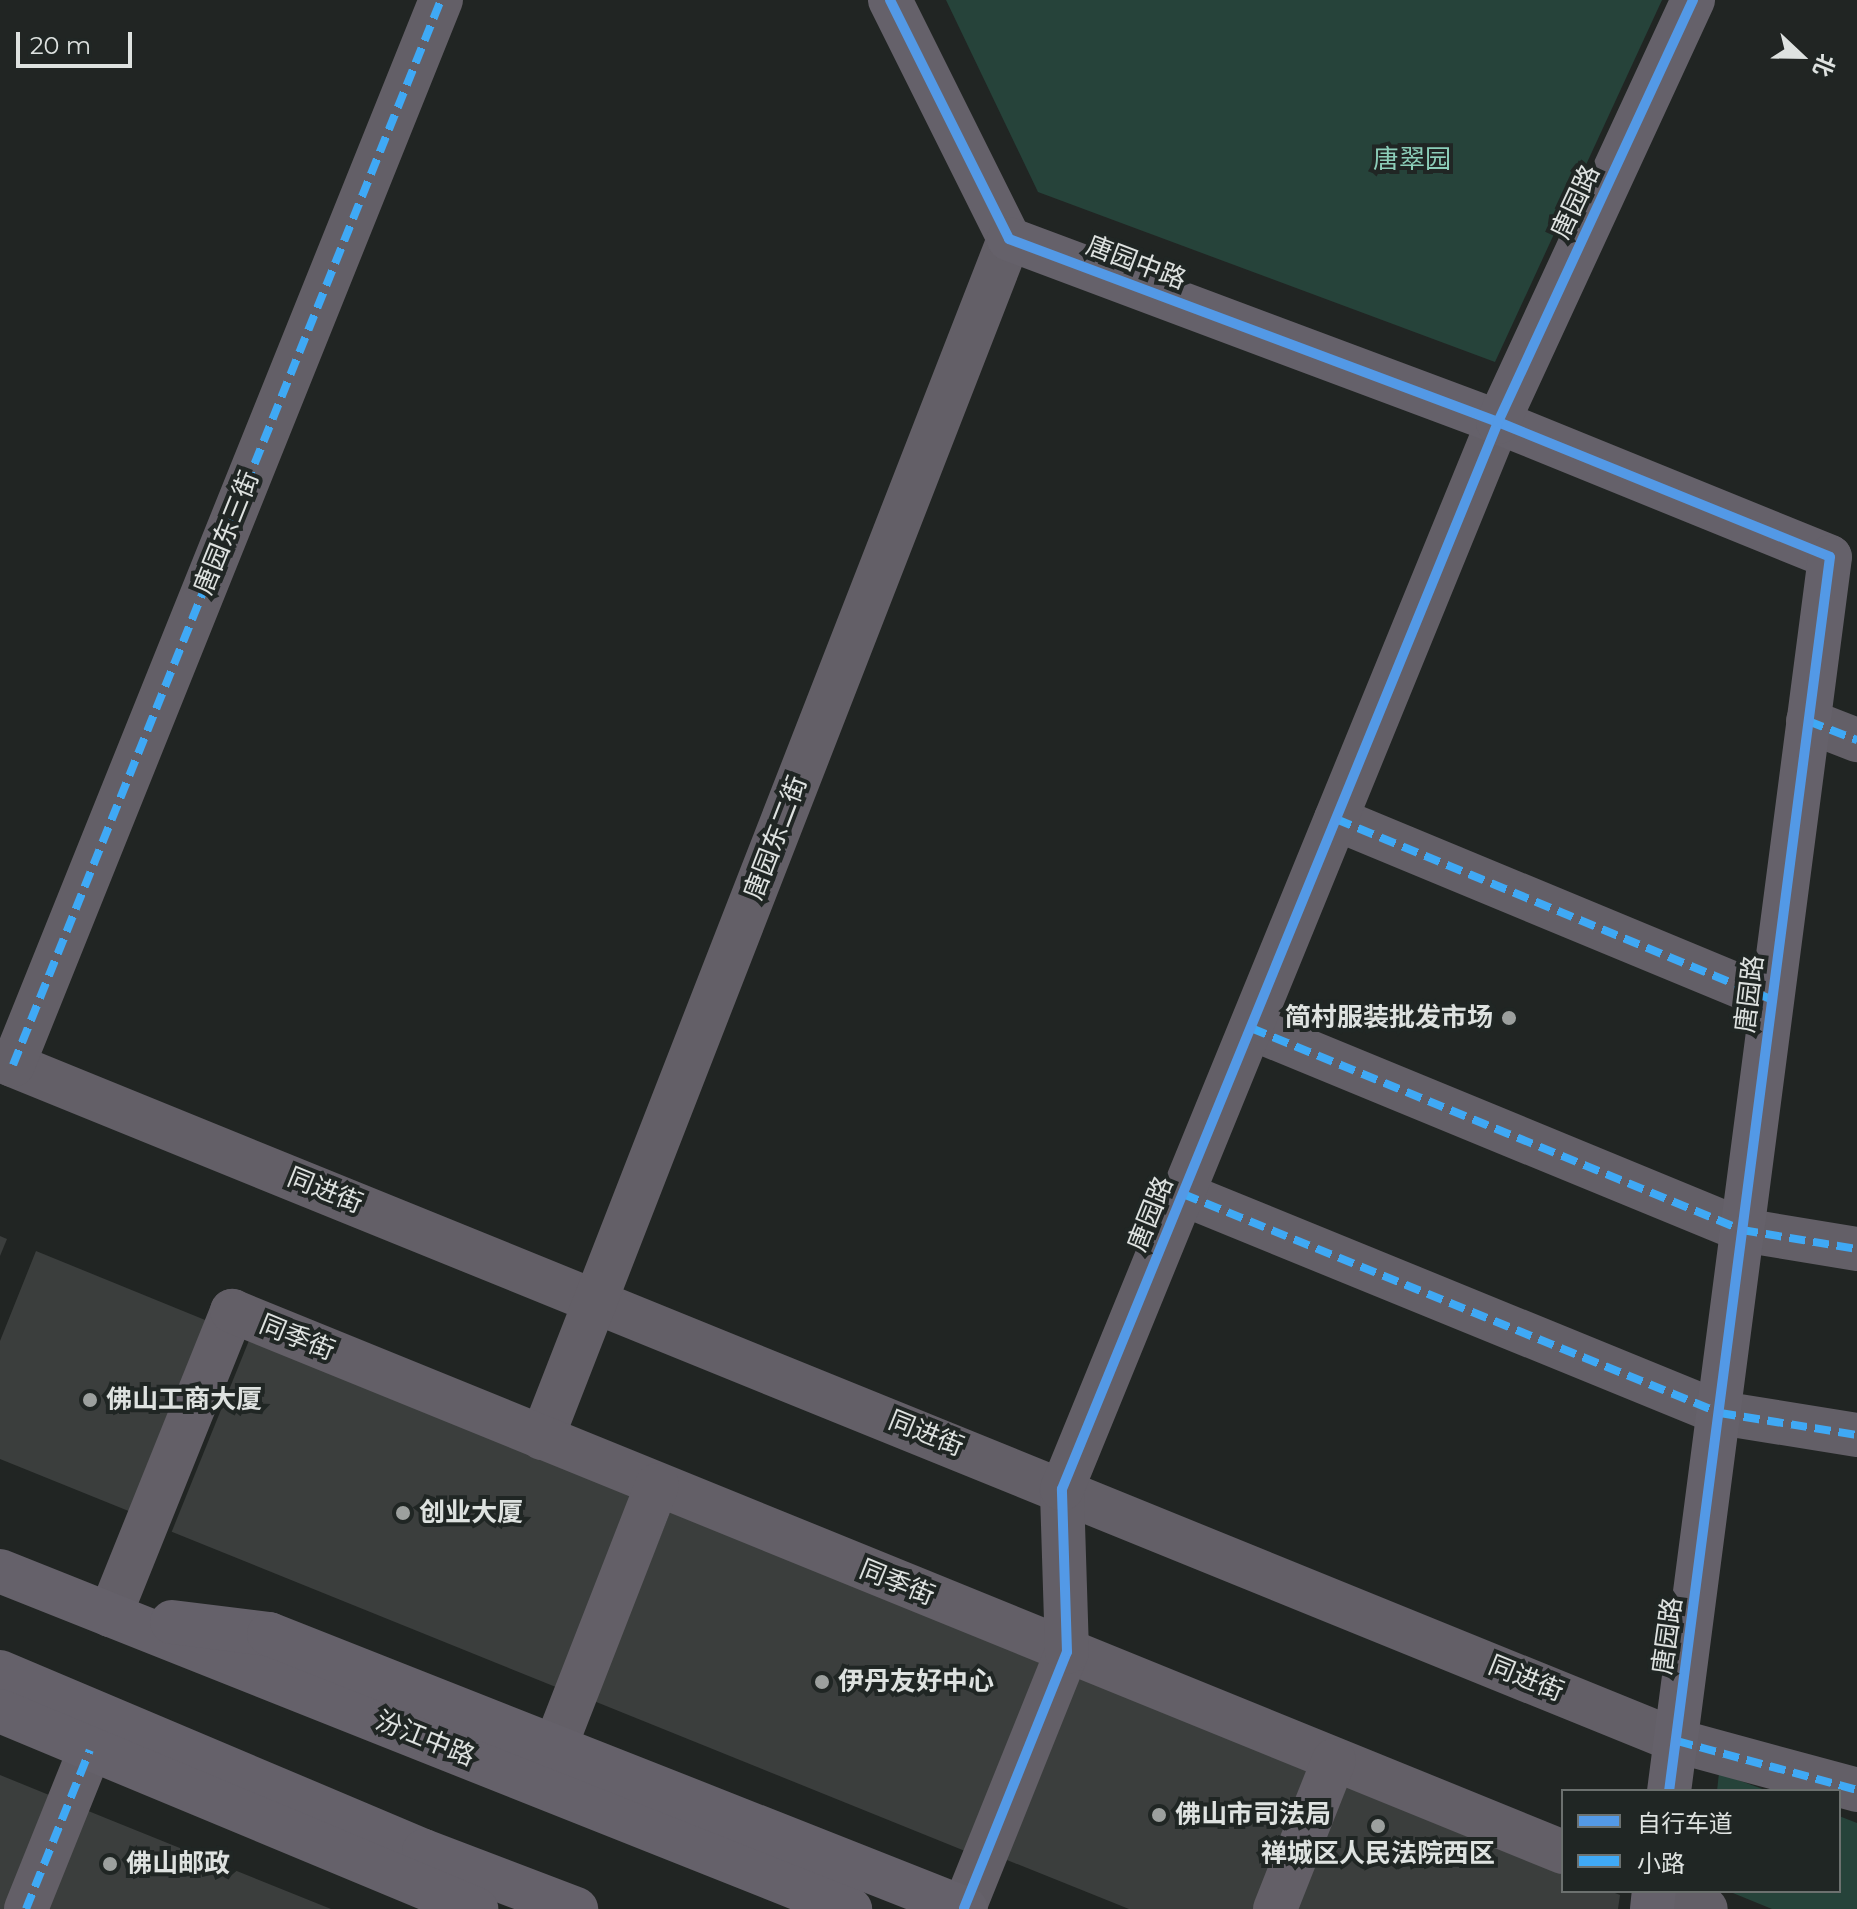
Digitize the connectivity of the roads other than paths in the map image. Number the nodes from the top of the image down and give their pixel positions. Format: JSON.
{"nodes":[{"id":1,"x":441,"y":0,"type":"edge"},
{"id":2,"x":890,"y":0,"type":"edge"},
{"id":3,"x":1693,"y":0,"type":"edge"},
{"id":4,"x":1009,"y":239,"type":"junction"},
{"id":5,"x":1498,"y":422,"type":"junction"},
{"id":6,"x":1808,"y":721,"type":"junction"},
{"id":7,"x":1857,"y":740,"type":"edge"},
{"id":8,"x":1336,"y":819,"type":"junction"},
{"id":9,"x":1771,"y":999,"type":"junction"},
{"id":10,"x":1251,"y":1028,"type":"junction"},
{"id":11,"x":6,"y":1063,"type":"edge"},
{"id":12,"x":1183,"y":1194,"type":"junction"},
{"id":13,"x":1742,"y":1230,"type":"junction"},
{"id":14,"x":1857,"y":1249,"type":"edge"},
{"id":15,"x":596,"y":1300,"type":"junction"},
{"id":16,"x":1720,"y":1413,"type":"junction"},
{"id":17,"x":1857,"y":1435,"type":"edge"},
{"id":18,"x":542,"y":1438,"type":"junction"},
{"id":19,"x":657,"y":1485,"type":"junction"},
{"id":20,"x":1062,"y":1489,"type":"junction"},
{"id":21,"x":0,"y":1571,"type":"edge"},
{"id":22,"x":110,"y":1615,"type":"junction"},
{"id":23,"x":1067,"y":1652,"type":"junction"},
{"id":24,"x":0,"y":1672,"type":"edge"},
{"id":25,"x":0,"y":1711,"type":"edge"},
{"id":26,"x":1677,"y":1741,"type":"junction"},
{"id":27,"x":555,"y":1747,"type":"junction"},
{"id":28,"x":90,"y":1750,"type":"junction"},
{"id":29,"x":1334,"y":1760,"type":"junction"},
{"id":30,"x":1669,"y":1789,"type":"edge"},
{"id":31,"x":1857,"y":1790,"type":"edge"},
{"id":32,"x":1561,"y":1851,"type":"edge"},
{"id":33,"x":1662,"y":1893,"type":"edge"},
{"id":34,"x":406,"y":1896,"type":"edge"},
{"id":35,"x":26,"y":1909,"type":"edge"},
{"id":36,"x":476,"y":1909,"type":"edge"},
{"id":37,"x":576,"y":1909,"type":"edge"},
{"id":38,"x":850,"y":1909,"type":"edge"},
{"id":39,"x":965,"y":1909,"type":"edge"},
{"id":40,"x":1275,"y":1909,"type":"edge"},
{"id":41,"x":1706,"y":1909,"type":"edge"}],
"edges":[{"from":1,"to":11,"type":"street","name":"唐园东三街"},
{"from":2,"to":4,"type":"main road"},
{"from":3,"to":5,"type":"main road","name":"唐园路"},
{"from":4,"to":5,"type":"main road","name":"唐园中路"},
{"from":4,"to":15,"type":"street","name":"唐园东二街"},
{"from":5,"to":6,"type":"main road","name":"唐园路"},
{"from":5,"to":8,"type":"street","name":"唐园路"},
{"from":6,"to":7,"type":"street"},
{"from":6,"to":9,"type":"main road","name":"唐园路"},
{"from":8,"to":9,"type":"street"},
{"from":8,"to":10,"type":"street","name":"唐园路"},
{"from":9,"to":13,"type":"main road","name":"唐园路"},
{"from":10,"to":12,"type":"street","name":"唐园路"},
{"from":10,"to":13,"type":"street"},
{"from":11,"to":15,"type":"street","name":"同进街"},
{"from":12,"to":16,"type":"street"},
{"from":12,"to":20,"type":"street","name":"唐园路"},
{"from":13,"to":14,"type":"street"},
{"from":13,"to":16,"type":"main road","name":"唐园路"},
{"from":15,"to":18,"type":"street","name":"唐园东二街"},
{"from":15,"to":20,"type":"street","name":"同进街"},
{"from":16,"to":17,"type":"street"},
{"from":16,"to":26,"type":"main road","name":"唐园路"},
{"from":18,"to":19,"type":"street","name":"同季街"},
{"from":18,"to":22,"type":"street","name":"同季街"},
{"from":19,"to":23,"type":"street","name":"同季街"},
{"from":19,"to":27,"type":"street"},
{"from":20,"to":23,"type":"street"},
{"from":20,"to":26,"type":"street","name":"同进街"},
{"from":21,"to":22,"type":"main road","name":"汾江中路"},
{"from":22,"to":27,"type":"main road"},
{"from":22,"to":38,"type":"main road","name":"汾江中路"},
{"from":23,"to":29,"type":"street","name":"同季街"},
{"from":23,"to":39,"type":"street"},
{"from":24,"to":37,"type":"main road"},
{"from":25,"to":28,"type":"main road"},
{"from":26,"to":30,"type":"main road","name":"唐园路"},
{"from":26,"to":31,"type":"street","name":"同进街"},
{"from":27,"to":39,"type":"main road"},
{"from":28,"to":34,"type":"main road"},
{"from":28,"to":35,"type":"street"},
{"from":29,"to":32,"type":"street","name":"同季街"},
{"from":29,"to":40,"type":"street"},
{"from":33,"to":41,"type":"street"},
{"from":34,"to":36,"type":"main road"}]}
